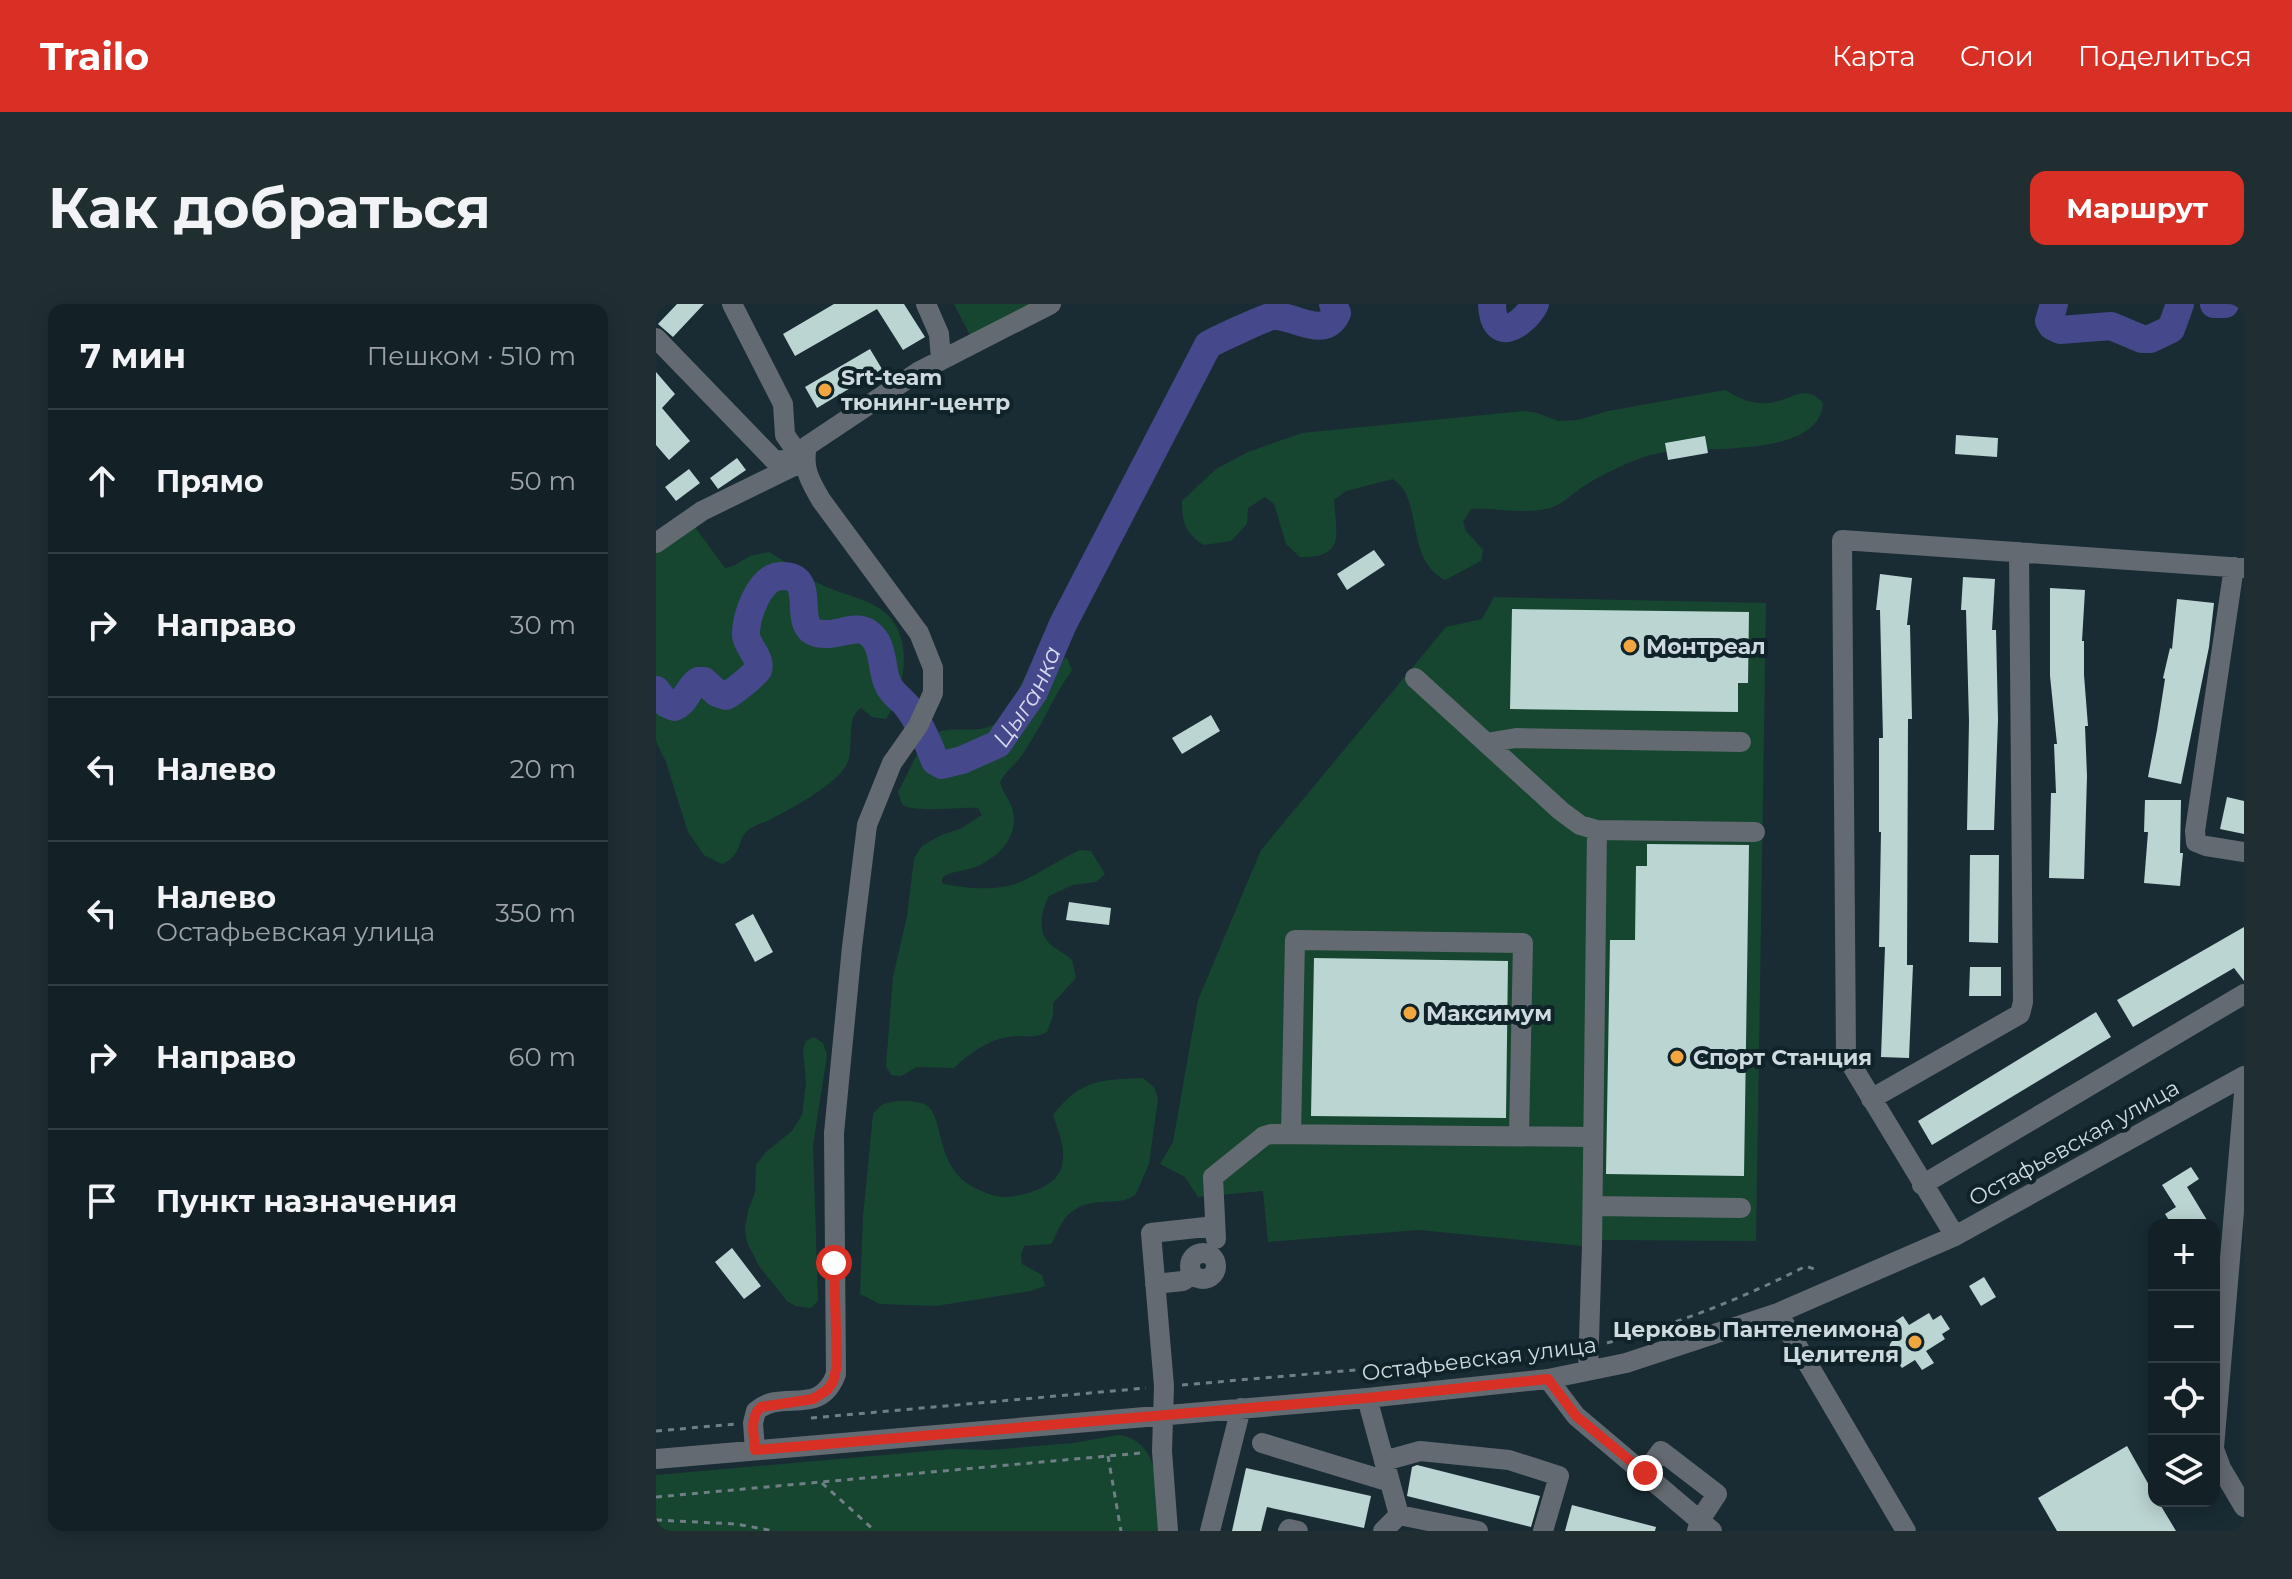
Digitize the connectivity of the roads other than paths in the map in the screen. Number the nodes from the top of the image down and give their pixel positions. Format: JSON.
{"nodes":[{"id":1,"x":732,"y":304,"type":"edge"},
{"id":2,"x":926,"y":304,"type":"edge"},
{"id":3,"x":1051,"y":304,"type":"edge"},
{"id":4,"x":656,"y":338,"type":"edge"},
{"id":5,"x":941,"y":360,"type":"junction"},
{"id":6,"x":805,"y":454,"type":"junction"},
{"id":7,"x":656,"y":543,"type":"edge"},
{"id":8,"x":2019,"y":552,"type":"junction"},
{"id":9,"x":2239,"y":567,"type":"edge"},
{"id":10,"x":1415,"y":678,"type":"dead end"},
{"id":11,"x":1741,"y":742,"type":"dead end"},
{"id":12,"x":1486,"y":743,"type":"junction"},
{"id":13,"x":1597,"y":830,"type":"junction"},
{"id":14,"x":1755,"y":832,"type":"dead end"},
{"id":15,"x":2244,"y":852,"type":"edge"},
{"id":16,"x":2244,"y":994,"type":"edge"},
{"id":17,"x":2244,"y":1076,"type":"edge"},
{"id":18,"x":2244,"y":1093,"type":"edge"},
{"id":19,"x":1871,"y":1099,"type":"junction"},
{"id":20,"x":1291,"y":1134,"type":"junction"},
{"id":21,"x":1519,"y":1136,"type":"junction"},
{"id":22,"x":1593,"y":1137,"type":"junction"},
{"id":23,"x":1922,"y":1185,"type":"junction"},
{"id":24,"x":1593,"y":1206,"type":"junction"},
{"id":25,"x":1741,"y":1208,"type":"dead end"},
{"id":26,"x":1955,"y":1236,"type":"junction"},
{"id":27,"x":1192,"y":1275,"type":"dead end"},
{"id":28,"x":1155,"y":1284,"type":"junction"},
{"id":29,"x":1778,"y":1313,"type":"junction"},
{"id":30,"x":1588,"y":1371,"type":"junction"},
{"id":31,"x":1548,"y":1379,"type":"junction"},
{"id":32,"x":1367,"y":1398,"type":"junction"},
{"id":33,"x":1241,"y":1408,"type":"junction"},
{"id":34,"x":1163,"y":1413,"type":"junction"},
{"id":35,"x":2215,"y":1435,"type":"edge"},
{"id":36,"x":1262,"y":1443,"type":"dead end"},
{"id":37,"x":755,"y":1450,"type":"junction"},
{"id":38,"x":656,"y":1459,"type":"edge"},
{"id":39,"x":1384,"y":1461,"type":"junction"},
{"id":40,"x":2220,"y":1465,"type":"edge"},
{"id":41,"x":1645,"y":1473,"type":"junction"},
{"id":42,"x":1390,"y":1482,"type":"junction"},
{"id":43,"x":2244,"y":1507,"type":"edge"},
{"id":44,"x":1399,"y":1515,"type":"junction"},
{"id":45,"x":1703,"y":1527,"type":"edge"},
{"id":46,"x":1168,"y":1531,"type":"edge"},
{"id":47,"x":1210,"y":1531,"type":"edge"},
{"id":48,"x":1288,"y":1531,"type":"edge"},
{"id":49,"x":1298,"y":1531,"type":"edge"},
{"id":50,"x":1383,"y":1531,"type":"edge"},
{"id":51,"x":1478,"y":1531,"type":"edge"},
{"id":52,"x":1543,"y":1531,"type":"edge"},
{"id":53,"x":1906,"y":1531,"type":"edge"}],
"edges":[{"from":1,"to":6,"type":"street"},
{"from":2,"to":5,"type":"street"},
{"from":3,"to":5,"type":"street"},
{"from":4,"to":6,"type":"street"},
{"from":5,"to":6,"type":"street"},
{"from":6,"to":7,"type":"street"},
{"from":6,"to":37,"type":"street"},
{"from":8,"to":9,"type":"street"},
{"from":8,"to":19,"type":"street"},
{"from":8,"to":19,"type":"street"},
{"from":9,"to":15,"type":"street"},
{"from":10,"to":12,"type":"street"},
{"from":11,"to":12,"type":"street"},
{"from":12,"to":13,"type":"street"},
{"from":13,"to":14,"type":"street"},
{"from":13,"to":22,"type":"street"},
{"from":16,"to":23,"type":"street"},
{"from":17,"to":26,"type":"street","name":"Остафьевская улица"},
{"from":18,"to":35,"type":"street"},
{"from":19,"to":23,"type":"street"},
{"from":20,"to":21,"type":"street"},
{"from":20,"to":21,"type":"street"},
{"from":20,"to":28,"type":"street"},
{"from":21,"to":22,"type":"street"},
{"from":22,"to":24,"type":"street"},
{"from":23,"to":26,"type":"street"},
{"from":24,"to":25,"type":"street"},
{"from":24,"to":30,"type":"street"},
{"from":26,"to":29,"type":"street","name":"Остафьевская улица"},
{"from":27,"to":28,"type":"street"},
{"from":28,"to":34,"type":"street"},
{"from":29,"to":30,"type":"street","name":"Остафьевская улица"},
{"from":29,"to":53,"type":"street"},
{"from":30,"to":31,"type":"street","name":"Остафьевская улица"},
{"from":31,"to":32,"type":"street","name":"Остафьевская улица"},
{"from":31,"to":41,"type":"street"},
{"from":32,"to":33,"type":"street","name":"Остафьевская улица"},
{"from":32,"to":39,"type":"street"},
{"from":33,"to":34,"type":"street","name":"Остафьевская улица"},
{"from":33,"to":47,"type":"street"},
{"from":34,"to":37,"type":"street","name":"Остафьевская улица"},
{"from":34,"to":46,"type":"street"},
{"from":36,"to":42,"type":"street"},
{"from":37,"to":38,"type":"street","name":"Остафьевская улица"},
{"from":39,"to":42,"type":"street"},
{"from":39,"to":52,"type":"street"},
{"from":40,"to":43,"type":"street"},
{"from":41,"to":45,"type":"street"},
{"from":41,"to":45,"type":"street"},
{"from":42,"to":44,"type":"street"},
{"from":44,"to":50,"type":"street"},
{"from":44,"to":51,"type":"street"},
{"from":48,"to":49,"type":"street"}]}
